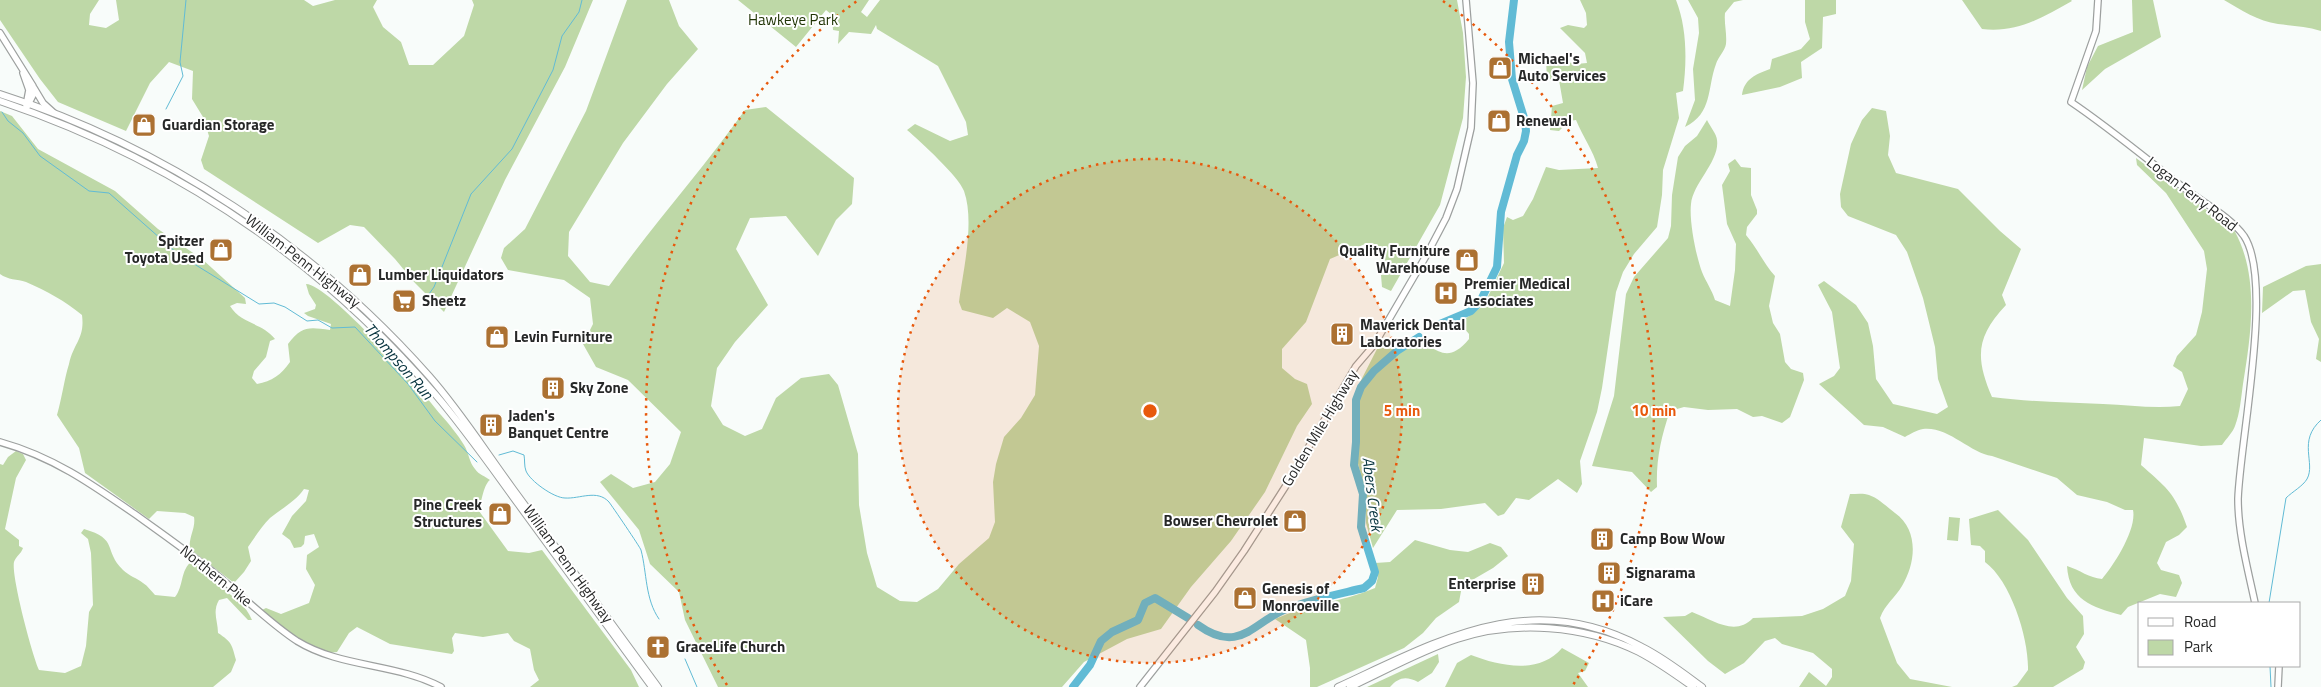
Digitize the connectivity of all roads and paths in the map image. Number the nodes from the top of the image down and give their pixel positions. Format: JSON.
{"nodes":[{"id":1,"x":1466,"y":0,"type":"edge"},
{"id":2,"x":2098,"y":0,"type":"edge"},
{"id":3,"x":0,"y":33,"type":"edge"},
{"id":4,"x":23,"y":73,"type":"junction"},
{"id":5,"x":33,"y":86,"type":"junction"},
{"id":6,"x":0,"y":94,"type":"edge"},
{"id":7,"x":0,"y":101,"type":"edge"},
{"id":8,"x":27,"y":106,"type":"junction"},
{"id":9,"x":54,"y":113,"type":"junction"},
{"id":10,"x":0,"y":442,"type":"edge"},
{"id":11,"x":2255,"y":602,"type":"edge"},
{"id":12,"x":2279,"y":667,"type":"edge"},
{"id":13,"x":441,"y":687,"type":"edge"},
{"id":14,"x":652,"y":687,"type":"edge"},
{"id":15,"x":658,"y":687,"type":"edge"},
{"id":16,"x":1140,"y":687,"type":"edge"},
{"id":17,"x":1338,"y":687,"type":"edge"},
{"id":18,"x":1350,"y":687,"type":"edge"},
{"id":19,"x":1693,"y":687,"type":"edge"},
{"id":20,"x":1702,"y":687,"type":"edge"},
{"id":21,"x":2278,"y":687,"type":"edge"}],
"edges":[{"from":1,"to":16,"type":"main road","name":"Golden Mile Highway"},
{"from":2,"to":11,"type":"main road","name":"Logan Ferry Road"},
{"from":3,"to":4,"type":"main road"},
{"from":4,"to":5,"type":"main road"},
{"from":4,"to":8,"type":"main road"},
{"from":5,"to":8,"type":"main road"},
{"from":5,"to":9,"type":"main road"},
{"from":6,"to":8,"type":"highway","name":"William Penn Highway"},
{"from":7,"to":8,"type":"highway","name":"William Penn Highway"},
{"from":8,"to":9,"type":"highway","name":"William Penn Highway"},
{"from":8,"to":14,"type":"highway","name":"William Penn Highway"},
{"from":9,"to":15,"type":"highway","name":"William Penn Highway"},
{"from":10,"to":13,"type":"main road","name":"Northern Pike"},
{"from":12,"to":21,"type":"main road"},
{"from":17,"to":20,"type":"highway"},
{"from":18,"to":19,"type":"highway"}]}
